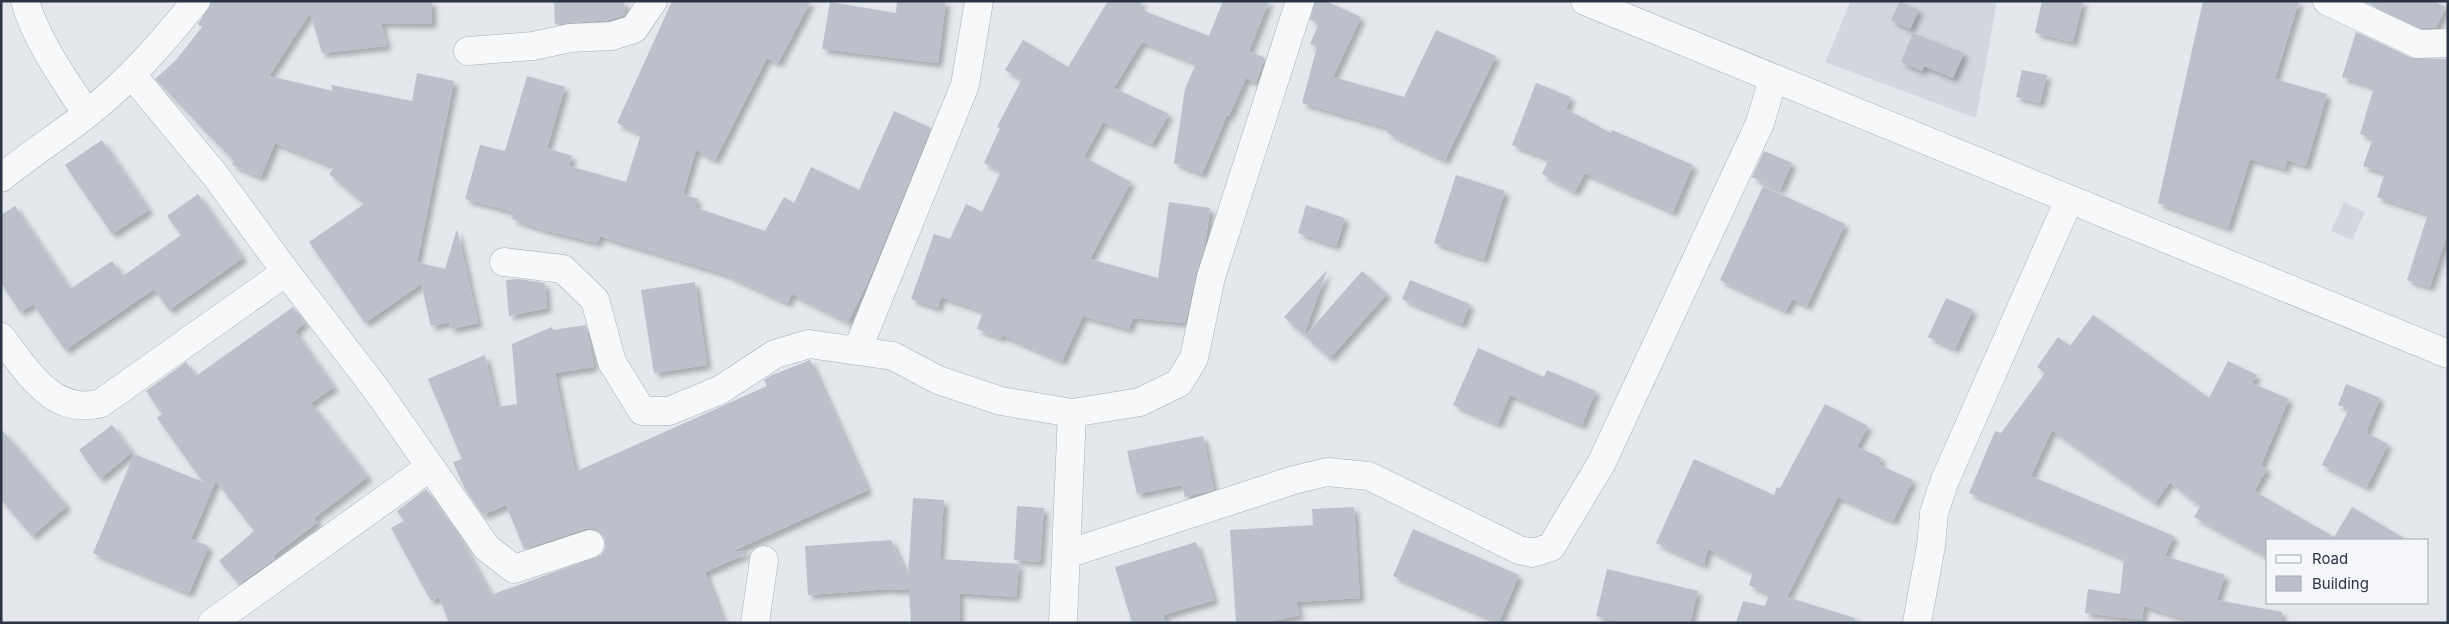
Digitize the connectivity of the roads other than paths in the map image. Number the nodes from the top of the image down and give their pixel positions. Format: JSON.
{"nodes":[{"id":1,"x":25,"y":1,"type":"edge"},
{"id":2,"x":196,"y":1,"type":"edge"},
{"id":3,"x":653,"y":1,"type":"edge"},
{"id":4,"x":978,"y":1,"type":"edge"},
{"id":5,"x":1300,"y":1,"type":"edge"},
{"id":6,"x":1585,"y":1,"type":"edge"},
{"id":7,"x":2327,"y":1,"type":"edge"},
{"id":8,"x":2448,"y":43,"type":"edge"},
{"id":9,"x":468,"y":51,"type":"dead end"},
{"id":10,"x":132,"y":75,"type":"junction"},
{"id":11,"x":1773,"y":79,"type":"junction"},
{"id":12,"x":87,"y":114,"type":"junction"},
{"id":13,"x":1,"y":178,"type":"edge"},
{"id":14,"x":2069,"y":200,"type":"junction"},
{"id":15,"x":504,"y":262,"type":"dead end"},
{"id":16,"x":286,"y":272,"type":"junction"},
{"id":17,"x":1,"y":337,"type":"edge"},
{"id":18,"x":857,"y":351,"type":"junction"},
{"id":19,"x":2448,"y":354,"type":"edge"},
{"id":20,"x":1072,"y":413,"type":"junction"},
{"id":21,"x":430,"y":467,"type":"junction"},
{"id":22,"x":590,"y":544,"type":"dead end"},
{"id":23,"x":1068,"y":554,"type":"junction"},
{"id":24,"x":764,"y":560,"type":"dead end"},
{"id":25,"x":1917,"y":622,"type":"edge"},
{"id":26,"x":212,"y":623,"type":"edge"},
{"id":27,"x":755,"y":623,"type":"edge"},
{"id":28,"x":1063,"y":623,"type":"edge"}],
"edges":[{"from":1,"to":12,"type":"street"},
{"from":2,"to":10,"type":"street"},
{"from":3,"to":9,"type":"street"},
{"from":4,"to":18,"type":"street"},
{"from":5,"to":20,"type":"street"},
{"from":6,"to":11,"type":"street"},
{"from":7,"to":8,"type":"street"},
{"from":10,"to":12,"type":"street"},
{"from":10,"to":16,"type":"street"},
{"from":11,"to":14,"type":"street"},
{"from":11,"to":23,"type":"street"},
{"from":12,"to":13,"type":"street"},
{"from":14,"to":19,"type":"street"},
{"from":14,"to":25,"type":"street"},
{"from":15,"to":18,"type":"street"},
{"from":16,"to":17,"type":"street"},
{"from":16,"to":21,"type":"street"},
{"from":18,"to":20,"type":"street"},
{"from":20,"to":23,"type":"street"},
{"from":21,"to":22,"type":"street"},
{"from":21,"to":26,"type":"street"},
{"from":23,"to":28,"type":"street"},
{"from":24,"to":27,"type":"street"}]}
